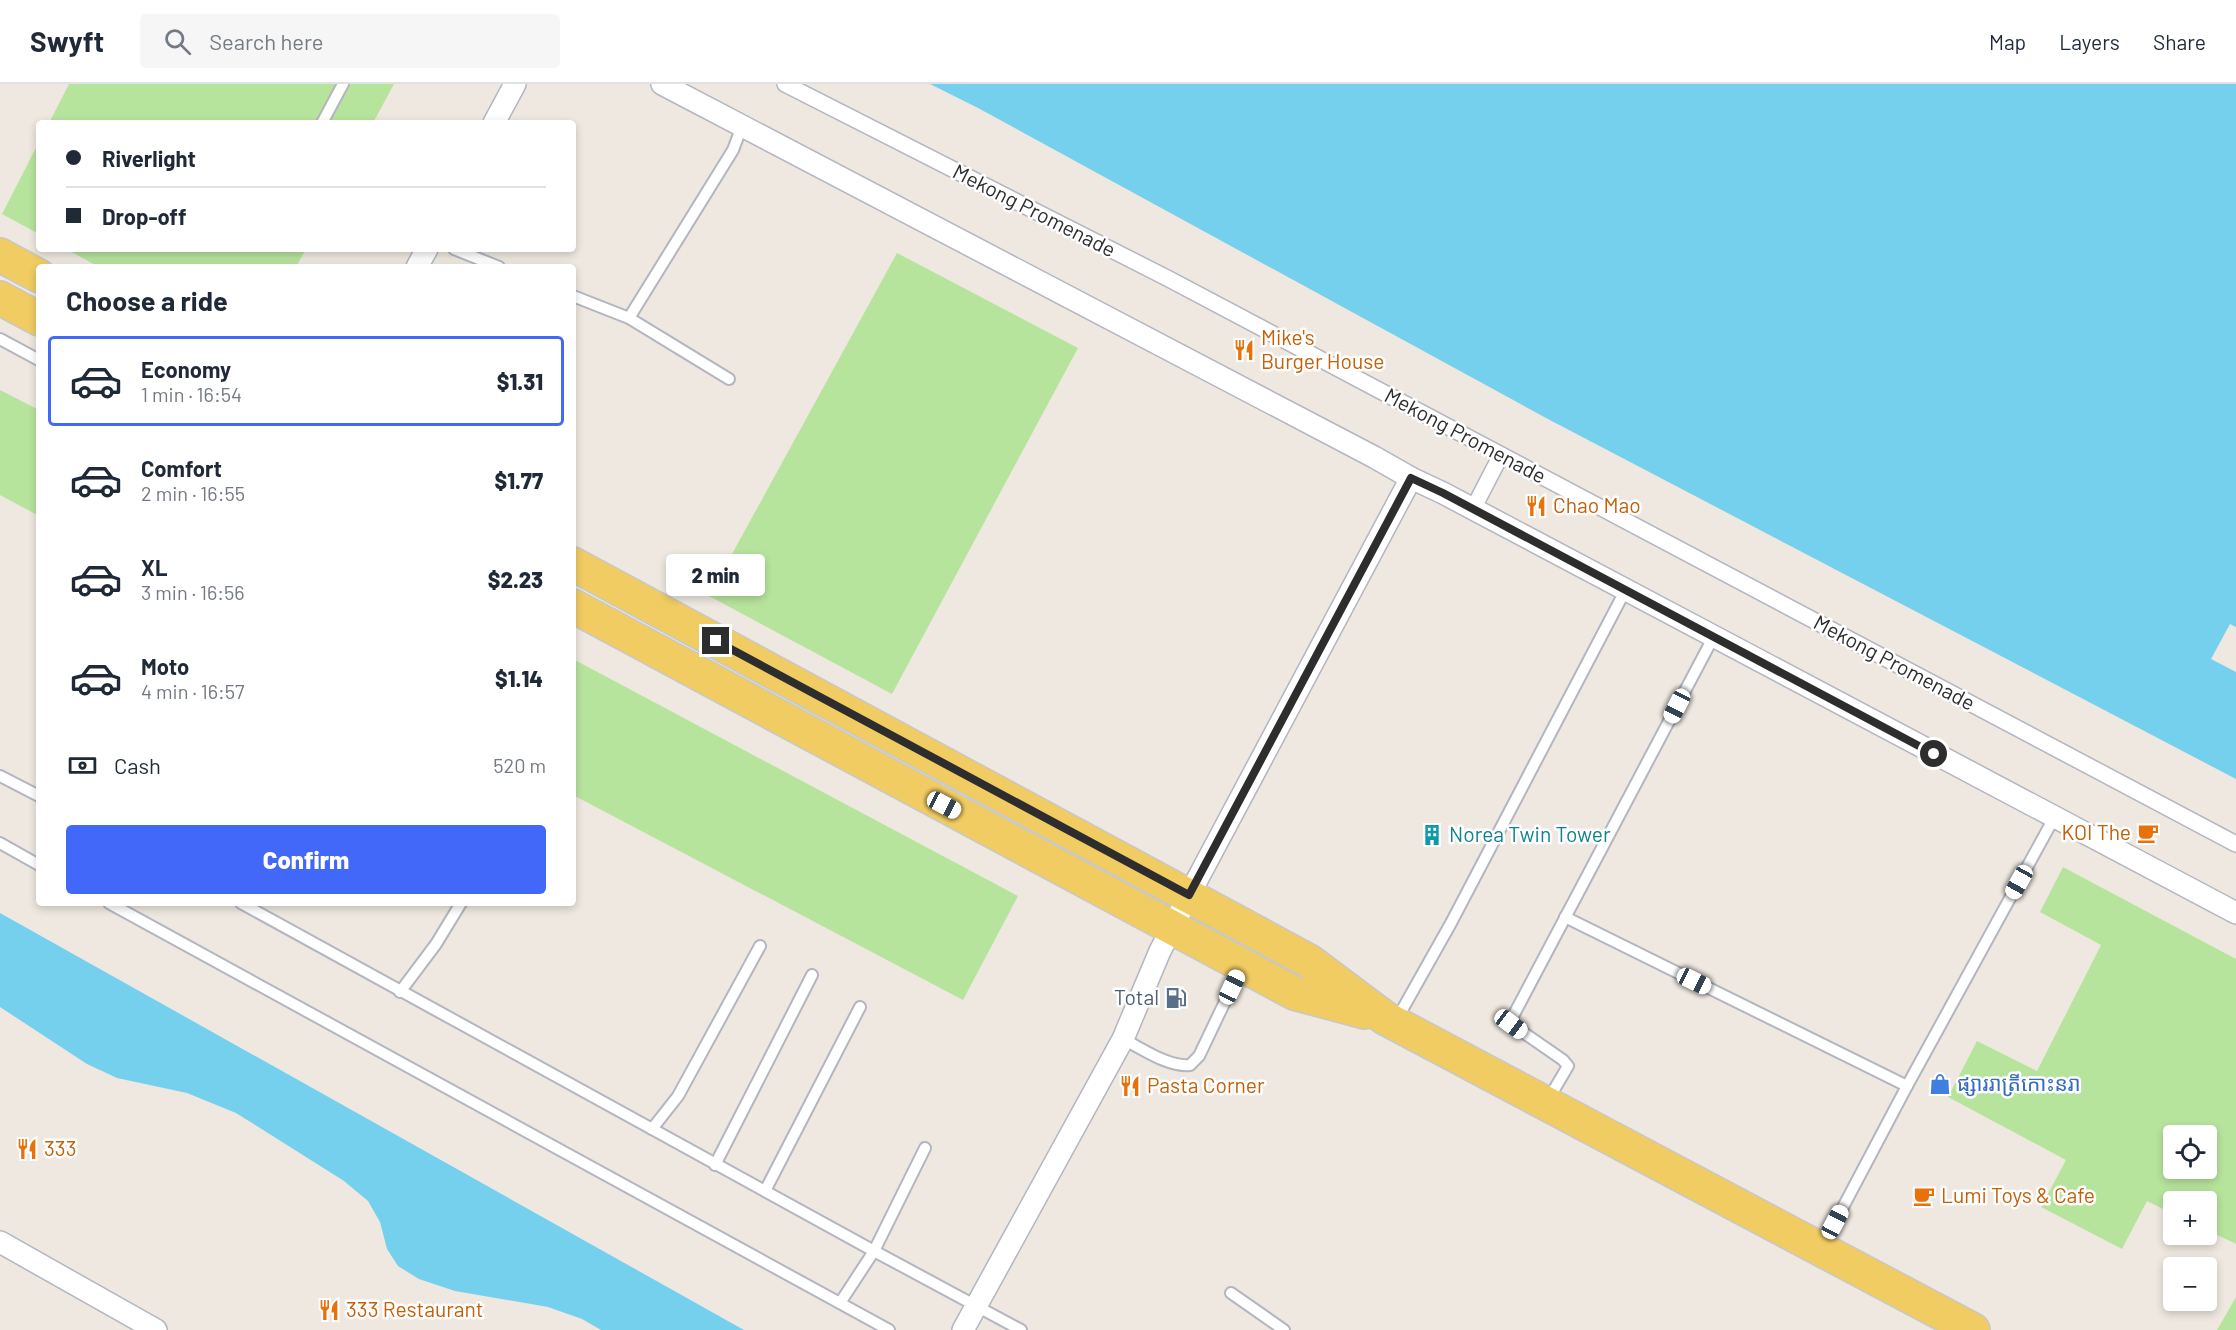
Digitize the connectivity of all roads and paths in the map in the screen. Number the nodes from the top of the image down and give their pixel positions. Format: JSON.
{"nodes":[{"id":1,"x":343,"y":84,"type":"edge"},
{"id":2,"x":515,"y":84,"type":"edge"},
{"id":3,"x":662,"y":84,"type":"edge"},
{"id":4,"x":785,"y":84,"type":"edge"},
{"id":5,"x":324,"y":120,"type":"edge"},
{"id":6,"x":496,"y":120,"type":"edge"},
{"id":7,"x":742,"y":126,"type":"junction"},
{"id":8,"x":462,"y":252,"type":"edge"},
{"id":9,"x":0,"y":255,"type":"edge"},
{"id":10,"x":492,"y":264,"type":"edge"},
{"id":11,"x":36,"y":274,"type":"edge"},
{"id":12,"x":576,"y":297,"type":"edge"},
{"id":13,"x":0,"y":298,"type":"edge"},
{"id":14,"x":36,"y":317,"type":"edge"},
{"id":15,"x":629,"y":318,"type":"junction"},
{"id":16,"x":0,"y":339,"type":"edge"},
{"id":17,"x":36,"y":358,"type":"edge"},
{"id":18,"x":729,"y":379,"type":"dead end"},
{"id":19,"x":1501,"y":455,"type":"junction"},
{"id":20,"x":1411,"y":478,"type":"junction"},
{"id":21,"x":1473,"y":509,"type":"junction"},
{"id":22,"x":576,"y":566,"type":"edge"},
{"id":23,"x":1625,"y":591,"type":"junction"},
{"id":24,"x":576,"y":608,"type":"edge"},
{"id":25,"x":1714,"y":636,"type":"junction"},
{"id":26,"x":0,"y":776,"type":"edge"},
{"id":27,"x":36,"y":794,"type":"edge"},
{"id":28,"x":2054,"y":818,"type":"junction"},
{"id":29,"x":0,"y":843,"type":"edge"},
{"id":30,"x":2236,"y":844,"type":"edge"},
{"id":31,"x":36,"y":863,"type":"edge"},
{"id":32,"x":1189,"y":895,"type":"junction"},
{"id":33,"x":118,"y":906,"type":"edge"},
{"id":34,"x":246,"y":906,"type":"edge"},
{"id":35,"x":459,"y":906,"type":"edge"},
{"id":36,"x":2236,"y":913,"type":"edge"},
{"id":37,"x":1565,"y":917,"type":"junction"},
{"id":38,"x":1174,"y":926,"type":"junction"},
{"id":39,"x":760,"y":946,"type":"dead end"},
{"id":40,"x":1242,"y":965,"type":"junction"},
{"id":41,"x":812,"y":975,"type":"dead end"},
{"id":42,"x":400,"y":992,"type":"junction"},
{"id":43,"x":860,"y":1007,"type":"dead end"},
{"id":44,"x":1390,"y":1020,"type":"junction"},
{"id":45,"x":1123,"y":1040,"type":"junction"},
{"id":46,"x":1907,"y":1086,"type":"junction"},
{"id":47,"x":1546,"y":1103,"type":"junction"},
{"id":48,"x":652,"y":1130,"type":"junction"},
{"id":49,"x":925,"y":1148,"type":"dead end"},
{"id":50,"x":716,"y":1165,"type":"junction"},
{"id":51,"x":765,"y":1191,"type":"junction"},
{"id":52,"x":0,"y":1242,"type":"edge"},
{"id":53,"x":1821,"y":1249,"type":"junction"},
{"id":54,"x":874,"y":1251,"type":"junction"},
{"id":55,"x":1231,"y":1293,"type":"dead end"},
{"id":56,"x":840,"y":1304,"type":"junction"},
{"id":57,"x":975,"y":1305,"type":"junction"},
{"id":58,"x":156,"y":1330,"type":"edge"},
{"id":59,"x":889,"y":1330,"type":"edge"},
{"id":60,"x":963,"y":1330,"type":"edge"},
{"id":61,"x":1021,"y":1330,"type":"edge"},
{"id":62,"x":1284,"y":1330,"type":"edge"},
{"id":63,"x":1973,"y":1330,"type":"edge"}],
"edges":[{"from":1,"to":5,"type":"lane"},
{"from":2,"to":6,"type":"street"},
{"from":3,"to":7,"type":"street"},
{"from":4,"to":19,"type":"street","name":"Mekong Promenade"},
{"from":7,"to":15,"type":"lane"},
{"from":7,"to":20,"type":"street"},
{"from":8,"to":10,"type":"lane"},
{"from":9,"to":11,"type":"main road"},
{"from":12,"to":15,"type":"lane"},
{"from":13,"to":14,"type":"main road"},
{"from":15,"to":18,"type":"lane"},
{"from":16,"to":17,"type":"lane"},
{"from":19,"to":21,"type":"street"},
{"from":19,"to":30,"type":"street","name":"Mekong Promenade"},
{"from":20,"to":21,"type":"street"},
{"from":20,"to":32,"type":"street"},
{"from":21,"to":23,"type":"street"},
{"from":22,"to":32,"type":"main road"},
{"from":23,"to":25,"type":"street"},
{"from":23,"to":44,"type":"lane"},
{"from":24,"to":38,"type":"main road"},
{"from":25,"to":28,"type":"street"},
{"from":25,"to":37,"type":"lane"},
{"from":26,"to":27,"type":"lane"},
{"from":28,"to":36,"type":"street"},
{"from":28,"to":46,"type":"lane"},
{"from":29,"to":31,"type":"lane"},
{"from":32,"to":38,"type":"street"},
{"from":32,"to":44,"type":"main road"},
{"from":33,"to":56,"type":"lane"},
{"from":34,"to":42,"type":"lane"},
{"from":35,"to":42,"type":"lane"},
{"from":37,"to":46,"type":"lane"},
{"from":37,"to":47,"type":"lane"},
{"from":38,"to":40,"type":"main road"},
{"from":38,"to":45,"type":"street"},
{"from":39,"to":48,"type":"lane"},
{"from":40,"to":44,"type":"main road"},
{"from":40,"to":45,"type":"lane"},
{"from":41,"to":50,"type":"lane"},
{"from":42,"to":48,"type":"lane"},
{"from":43,"to":51,"type":"lane"},
{"from":44,"to":47,"type":"main road"},
{"from":45,"to":57,"type":"street"},
{"from":46,"to":53,"type":"lane"},
{"from":47,"to":53,"type":"main road"},
{"from":48,"to":50,"type":"lane"},
{"from":49,"to":54,"type":"lane"},
{"from":50,"to":51,"type":"lane"},
{"from":51,"to":54,"type":"lane"},
{"from":52,"to":58,"type":"street"},
{"from":53,"to":63,"type":"main road"},
{"from":54,"to":56,"type":"lane"},
{"from":54,"to":57,"type":"lane"},
{"from":55,"to":62,"type":"lane"},
{"from":56,"to":59,"type":"lane"},
{"from":57,"to":60,"type":"street"},
{"from":57,"to":61,"type":"lane"}]}
